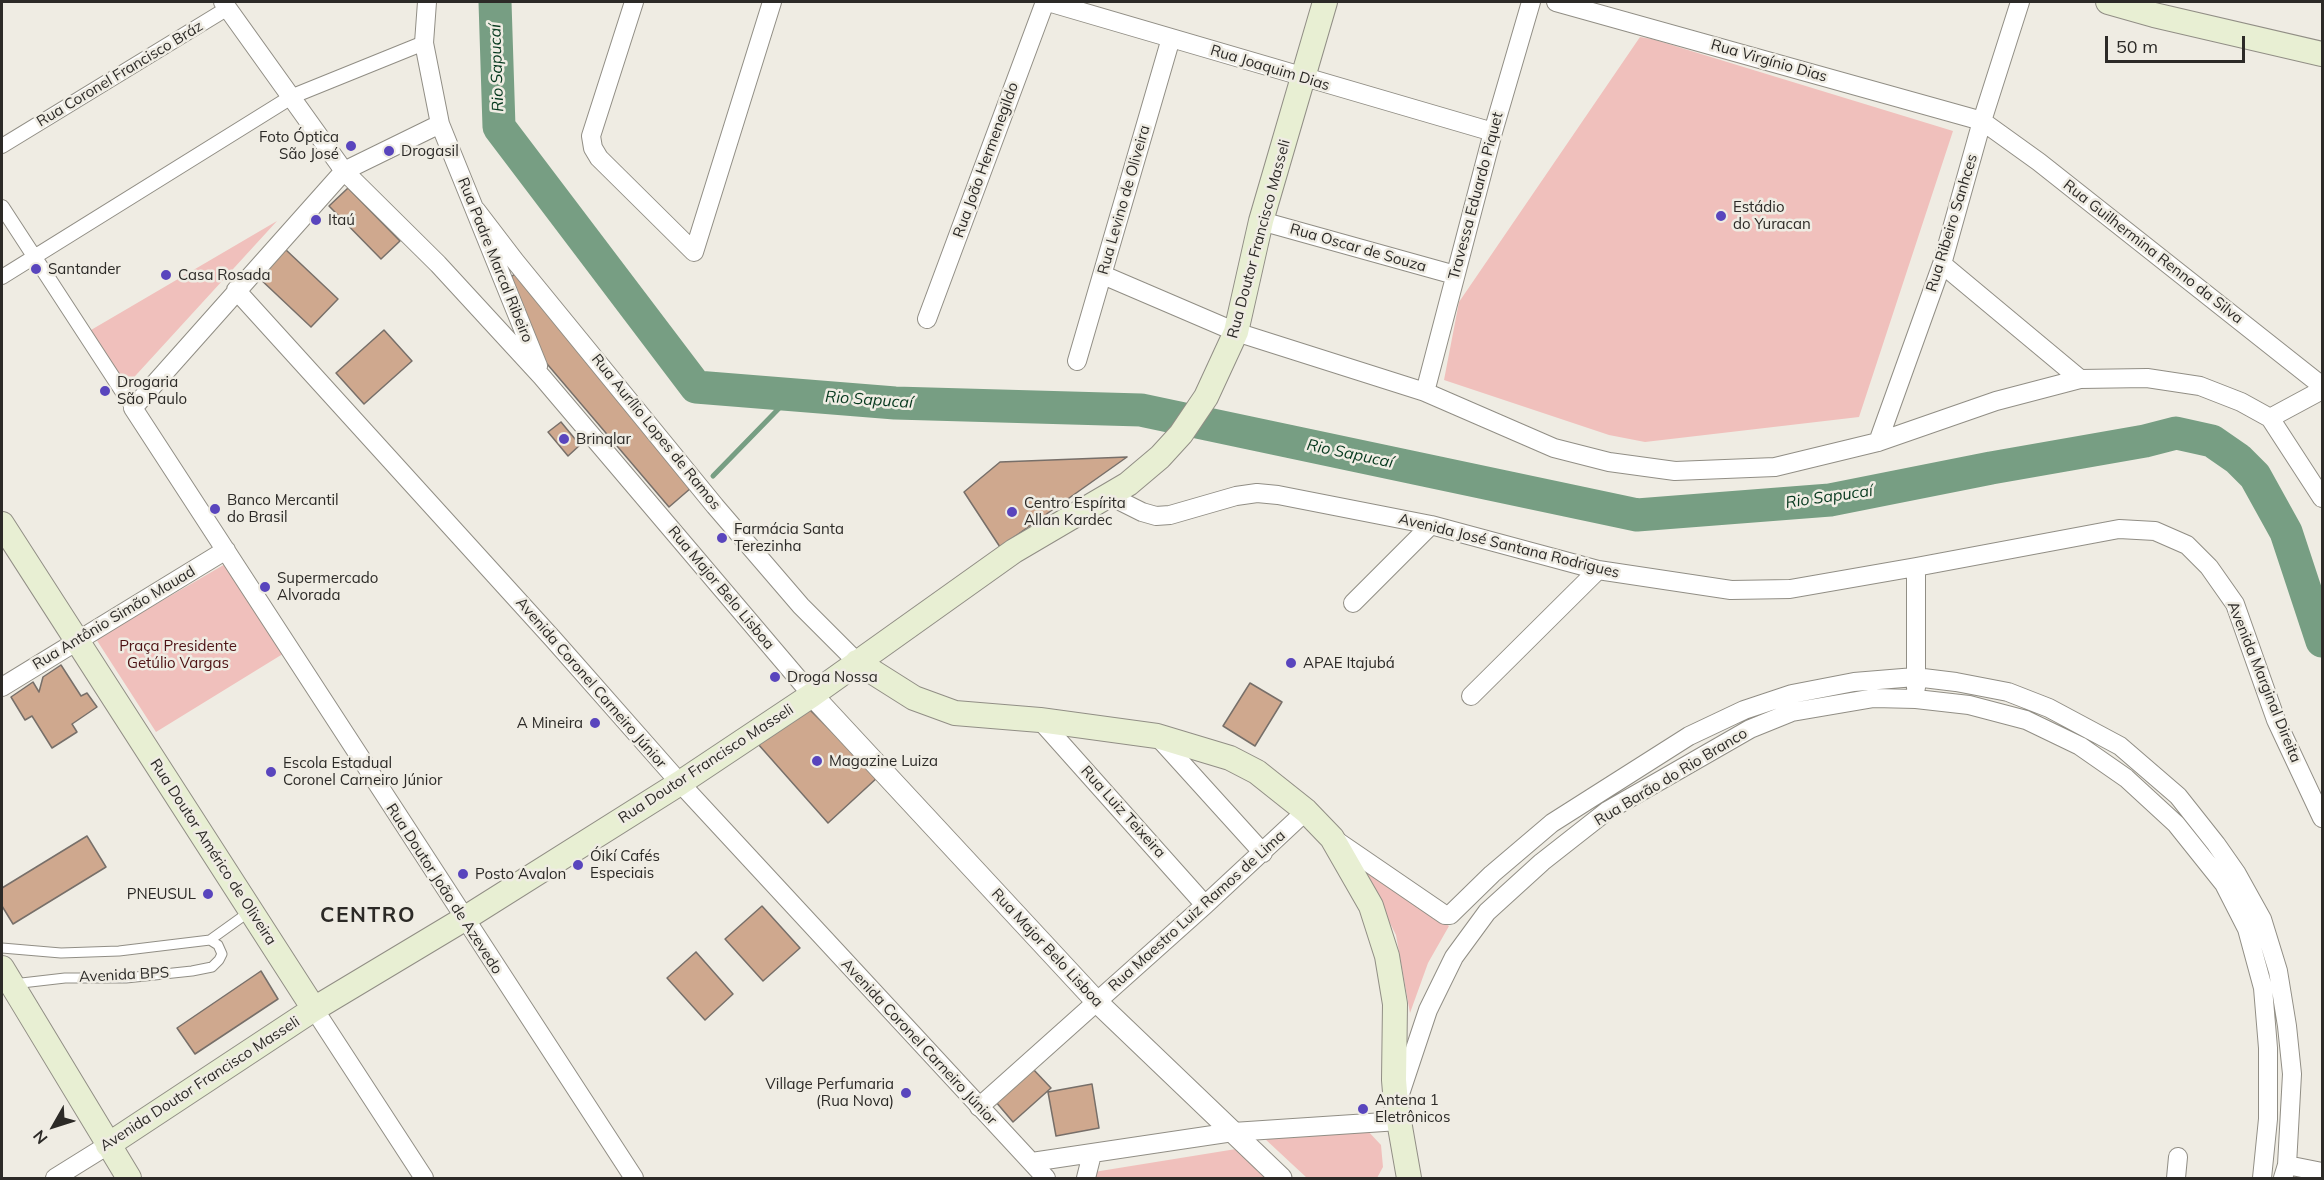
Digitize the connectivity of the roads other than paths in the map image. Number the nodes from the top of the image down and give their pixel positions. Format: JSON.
{"nodes":[{"id":1,"x":426,"y":2,"type":"edge"},
{"id":2,"x":634,"y":2,"type":"edge"},
{"id":3,"x":772,"y":2,"type":"edge"},
{"id":4,"x":1046,"y":2,"type":"edge"},
{"id":5,"x":1325,"y":2,"type":"edge"},
{"id":6,"x":1531,"y":2,"type":"edge"},
{"id":7,"x":1556,"y":2,"type":"edge"},
{"id":8,"x":2020,"y":2,"type":"edge"},
{"id":9,"x":2108,"y":2,"type":"edge"},
{"id":10,"x":230,"y":4,"type":"edge"},
{"id":11,"x":1171,"y":38,"type":"junction"},
{"id":12,"x":424,"y":43,"type":"junction"},
{"id":13,"x":2322,"y":54,"type":"edge"},
{"id":14,"x":1303,"y":78,"type":"junction"},
{"id":15,"x":293,"y":96,"type":"junction"},
{"id":16,"x":1982,"y":121,"type":"junction"},
{"id":17,"x":440,"y":124,"type":"junction"},
{"id":18,"x":1493,"y":132,"type":"junction"},
{"id":19,"x":2,"y":146,"type":"edge"},
{"id":20,"x":344,"y":171,"type":"junction"},
{"id":21,"x":2,"y":207,"type":"edge"},
{"id":22,"x":476,"y":210,"type":"junction"},
{"id":23,"x":1261,"y":221,"type":"junction"},
{"id":24,"x":34,"y":257,"type":"junction"},
{"id":25,"x":1942,"y":264,"type":"junction"},
{"id":26,"x":1103,"y":275,"type":"junction"},
{"id":27,"x":1455,"y":275,"type":"junction"},
{"id":28,"x":2,"y":277,"type":"edge"},
{"id":29,"x":236,"y":290,"type":"junction"},
{"id":30,"x":927,"y":319,"type":"dead end"},
{"id":31,"x":1236,"y":332,"type":"junction"},
{"id":32,"x":1077,"y":361,"type":"dead end"},
{"id":33,"x":542,"y":377,"type":"junction"},
{"id":34,"x":2080,"y":379,"type":"junction"},
{"id":35,"x":2322,"y":388,"type":"edge"},
{"id":36,"x":1425,"y":392,"type":"junction"},
{"id":37,"x":133,"y":408,"type":"junction"},
{"id":38,"x":2270,"y":418,"type":"junction"},
{"id":39,"x":1878,"y":442,"type":"junction"},
{"id":40,"x":1118,"y":490,"type":"junction"},
{"id":41,"x":2322,"y":498,"type":"edge"},
{"id":42,"x":2,"y":524,"type":"edge"},
{"id":43,"x":1431,"y":525,"type":"junction"},
{"id":44,"x":226,"y":550,"type":"junction"},
{"id":45,"x":1916,"y":567,"type":"junction"},
{"id":46,"x":1598,"y":570,"type":"junction"},
{"id":47,"x":1353,"y":603,"type":"dead end"},
{"id":48,"x":75,"y":640,"type":"junction"},
{"id":49,"x":857,"y":662,"type":"junction"},
{"id":50,"x":1915,"y":677,"type":"junction"},
{"id":51,"x":2,"y":687,"type":"edge"},
{"id":52,"x":812,"y":695,"type":"junction"},
{"id":53,"x":1471,"y":696,"type":"dead end"},
{"id":54,"x":1916,"y":699,"type":"junction"},
{"id":55,"x":1040,"y":720,"type":"junction"},
{"id":56,"x":1157,"y":736,"type":"junction"},
{"id":57,"x":680,"y":783,"type":"junction"},
{"id":58,"x":1306,"y":811,"type":"junction"},
{"id":59,"x":2322,"y":818,"type":"edge"},
{"id":60,"x":1332,"y":838,"type":"junction"},
{"id":61,"x":1263,"y":853,"type":"junction"},
{"id":62,"x":1205,"y":905,"type":"junction"},
{"id":63,"x":251,"y":911,"type":"junction"},
{"id":64,"x":464,"y":919,"type":"junction"},
{"id":65,"x":210,"y":940,"type":"junction"},
{"id":66,"x":2,"y":948,"type":"edge"},
{"id":67,"x":5,"y":980,"type":"edge"},
{"id":68,"x":1097,"y":1002,"type":"junction"},
{"id":69,"x":314,"y":1009,"type":"junction"},
{"id":70,"x":979,"y":1107,"type":"junction"},
{"id":71,"x":1397,"y":1113,"type":"junction"},
{"id":72,"x":1233,"y":1132,"type":"junction"},
{"id":73,"x":108,"y":1145,"type":"junction"},
{"id":74,"x":1092,"y":1154,"type":"junction"},
{"id":75,"x":2178,"y":1157,"type":"dead end"},
{"id":76,"x":1032,"y":1162,"type":"junction"},
{"id":77,"x":2285,"y":1172,"type":"edge"},
{"id":78,"x":2322,"y":1172,"type":"edge"},
{"id":79,"x":1405,"y":1174,"type":"edge"},
{"id":80,"x":56,"y":1179,"type":"edge"},
{"id":81,"x":129,"y":1179,"type":"edge"},
{"id":82,"x":424,"y":1179,"type":"edge"},
{"id":83,"x":634,"y":1179,"type":"edge"},
{"id":84,"x":1046,"y":1179,"type":"edge"},
{"id":85,"x":1086,"y":1179,"type":"edge"},
{"id":86,"x":1281,"y":1179,"type":"edge"},
{"id":87,"x":2176,"y":1179,"type":"edge"},
{"id":88,"x":2262,"y":1179,"type":"edge"}],
"edges":[{"from":1,"to":12,"type":"street","name":"Rua Padre Marcal Ribeiro"},
{"from":2,"to":3,"type":"street"},
{"from":4,"to":11,"type":"street","name":"Rua Joaquim Dias"},
{"from":4,"to":30,"type":"street","name":"Rua João Hermenegildo"},
{"from":5,"to":14,"type":"main road","name":"Rua Doutor Francisco Masseli"},
{"from":6,"to":18,"type":"street","name":"Travessa Eduardo Piquet"},
{"from":7,"to":16,"type":"street","name":"Rua Virgínio Dias"},
{"from":8,"to":16,"type":"street","name":"Rua Ribeiro Sanhces"},
{"from":9,"to":13,"type":"main road"},
{"from":10,"to":15,"type":"street","name":"Rua Major Belo Lisboa"},
{"from":10,"to":19,"type":"street","name":"Rua Coronel Francisco Bráz"},
{"from":11,"to":14,"type":"street","name":"Rua Joaquim Dias"},
{"from":11,"to":26,"type":"street","name":"Rua Levino de Oliveira"},
{"from":12,"to":15,"type":"street"},
{"from":12,"to":17,"type":"street","name":"Rua Padre Marcal Ribeiro"},
{"from":14,"to":18,"type":"street","name":"Rua Joaquim Dias"},
{"from":14,"to":23,"type":"main road","name":"Rua Doutor Francisco Masseli"},
{"from":15,"to":20,"type":"street","name":"Rua Major Belo Lisboa"},
{"from":15,"to":24,"type":"street"},
{"from":16,"to":25,"type":"street","name":"Rua Ribeiro Sanhces"},
{"from":16,"to":35,"type":"street","name":"Rua Guilhermina Renno da Silva"},
{"from":17,"to":20,"type":"street"},
{"from":17,"to":22,"type":"street","name":"Rua Padre Marcal Ribeiro"},
{"from":18,"to":27,"type":"street","name":"Travessa Eduardo Piquet"},
{"from":20,"to":29,"type":"street"},
{"from":20,"to":33,"type":"street","name":"Rua Major Belo Lisboa"},
{"from":21,"to":24,"type":"street","name":"Rua Doutor João de Azevedo"},
{"from":22,"to":33,"type":"street","name":"Rua Padre Marcal Ribeiro"},
{"from":22,"to":49,"type":"street","name":"Rua Aurílio Lopes de Ramos"},
{"from":23,"to":27,"type":"street","name":"Rua Oscar de Souza"},
{"from":23,"to":31,"type":"main road","name":"Rua Doutor Francisco Masseli"},
{"from":24,"to":28,"type":"street"},
{"from":24,"to":37,"type":"street","name":"Rua Doutor João de Azevedo"},
{"from":25,"to":34,"type":"street"},
{"from":25,"to":39,"type":"street","name":"Rua Ribeiro Sanhces"},
{"from":26,"to":31,"type":"street"},
{"from":26,"to":32,"type":"street","name":"Rua Levino de Oliveira"},
{"from":27,"to":36,"type":"street","name":"Travessa Eduardo Piquet"},
{"from":29,"to":37,"type":"street"},
{"from":29,"to":57,"type":"street","name":"Avenida Coronel Carneiro Júnior"},
{"from":31,"to":36,"type":"street"},
{"from":31,"to":40,"type":"main road","name":"Rua Doutor Francisco Masseli"},
{"from":33,"to":52,"type":"street","name":"Rua Major Belo Lisboa"},
{"from":34,"to":38,"type":"street"},
{"from":34,"to":39,"type":"street"},
{"from":35,"to":38,"type":"street"},
{"from":36,"to":39,"type":"street"},
{"from":37,"to":44,"type":"street","name":"Rua Doutor João de Azevedo"},
{"from":38,"to":41,"type":"street"},
{"from":40,"to":43,"type":"street","name":"Avenida José Santana Rodrigues"},
{"from":40,"to":49,"type":"main road","name":"Rua Doutor Francisco Masseli"},
{"from":42,"to":48,"type":"main road","name":"Rua Doutor Américo de Oliveira"},
{"from":43,"to":46,"type":"street","name":"Avenida José Santana Rodrigues"},
{"from":43,"to":47,"type":"street"},
{"from":44,"to":48,"type":"street","name":"Rua Antônio Simão Mauad"},
{"from":44,"to":64,"type":"street","name":"Rua Doutor João de Azevedo"},
{"from":45,"to":46,"type":"street","name":"Avenida José Santana Rodrigues"},
{"from":45,"to":50,"type":"street"},
{"from":45,"to":59,"type":"street","name":"Avenida Marginal Direita"},
{"from":46,"to":53,"type":"street"},
{"from":48,"to":51,"type":"street","name":"Rua Antônio Simão Mauad"},
{"from":48,"to":63,"type":"main road","name":"Rua Doutor Américo de Oliveira"},
{"from":49,"to":52,"type":"main road","name":"Rua Doutor Francisco Masseli"},
{"from":49,"to":55,"type":"main road","name":"Rua Aurílio Lopes de Ramos"},
{"from":50,"to":54,"type":"street"},
{"from":50,"to":60,"type":"street","name":"Rua Barão do Rio Branco"},
{"from":50,"to":77,"type":"street","name":"Rua Barão do Rio Branco"},
{"from":52,"to":57,"type":"main road","name":"Rua Doutor Francisco Masseli"},
{"from":52,"to":68,"type":"street","name":"Rua Major Belo Lisboa"},
{"from":54,"to":71,"type":"street","name":"Rua Barão do Rio Branco"},
{"from":54,"to":88,"type":"street","name":"Rua Barão do Rio Branco"},
{"from":55,"to":56,"type":"main road","name":"Rua Aurílio Lopes de Ramos"},
{"from":55,"to":62,"type":"street","name":"Rua Luiz Teixeira"},
{"from":56,"to":58,"type":"main road","name":"Rua Aurílio Lopes de Ramos"},
{"from":56,"to":61,"type":"street"},
{"from":57,"to":64,"type":"main road","name":"Rua Doutor Francisco Masseli"},
{"from":57,"to":70,"type":"street","name":"Avenida Coronel Carneiro Júnior"},
{"from":58,"to":60,"type":"main road","name":"Rua Aurílio Lopes de Ramos"},
{"from":58,"to":61,"type":"street","name":"Rua Maestro Luiz Ramos de Lima"},
{"from":60,"to":71,"type":"main road","name":"Rua Aurílio Lopes de Ramos"},
{"from":61,"to":62,"type":"street","name":"Rua Maestro Luiz Ramos de Lima"},
{"from":62,"to":68,"type":"street","name":"Rua Maestro Luiz Ramos de Lima"},
{"from":63,"to":65,"type":"lane","name":"Avenida BPS"},
{"from":63,"to":69,"type":"main road","name":"Rua Doutor Américo de Oliveira"},
{"from":64,"to":69,"type":"main road","name":"Rua Doutor Francisco Masseli"},
{"from":64,"to":83,"type":"street","name":"Rua Doutor João de Azevedo"},
{"from":65,"to":66,"type":"lane","name":"Avenida BPS"},
{"from":65,"to":67,"type":"lane","name":"Avenida BPS"},
{"from":67,"to":73,"type":"main road"},
{"from":68,"to":70,"type":"street","name":"Rua Maestro Luiz Ramos de Lima"},
{"from":68,"to":72,"type":"street","name":"Rua Major Belo Lisboa"},
{"from":69,"to":73,"type":"main road","name":"Avenida Doutor Francisco Masseli"},
{"from":69,"to":82,"type":"street","name":"Rua Doutor Américo de Oliveira"},
{"from":70,"to":76,"type":"street","name":"Avenida Coronel Carneiro Júnior"},
{"from":71,"to":72,"type":"street"},
{"from":71,"to":79,"type":"main road","name":"Rua Aurílio Lopes de Ramos"},
{"from":72,"to":74,"type":"street"},
{"from":72,"to":86,"type":"street","name":"Rua Major Belo Lisboa"},
{"from":73,"to":80,"type":"street","name":"Avenida Doutor Francisco Masseli"},
{"from":73,"to":81,"type":"main road"},
{"from":74,"to":76,"type":"street"},
{"from":74,"to":85,"type":"street"},
{"from":75,"to":87,"type":"street"},
{"from":76,"to":84,"type":"street","name":"Avenida Coronel Carneiro Júnior"},
{"from":77,"to":78,"type":"street"}]}
